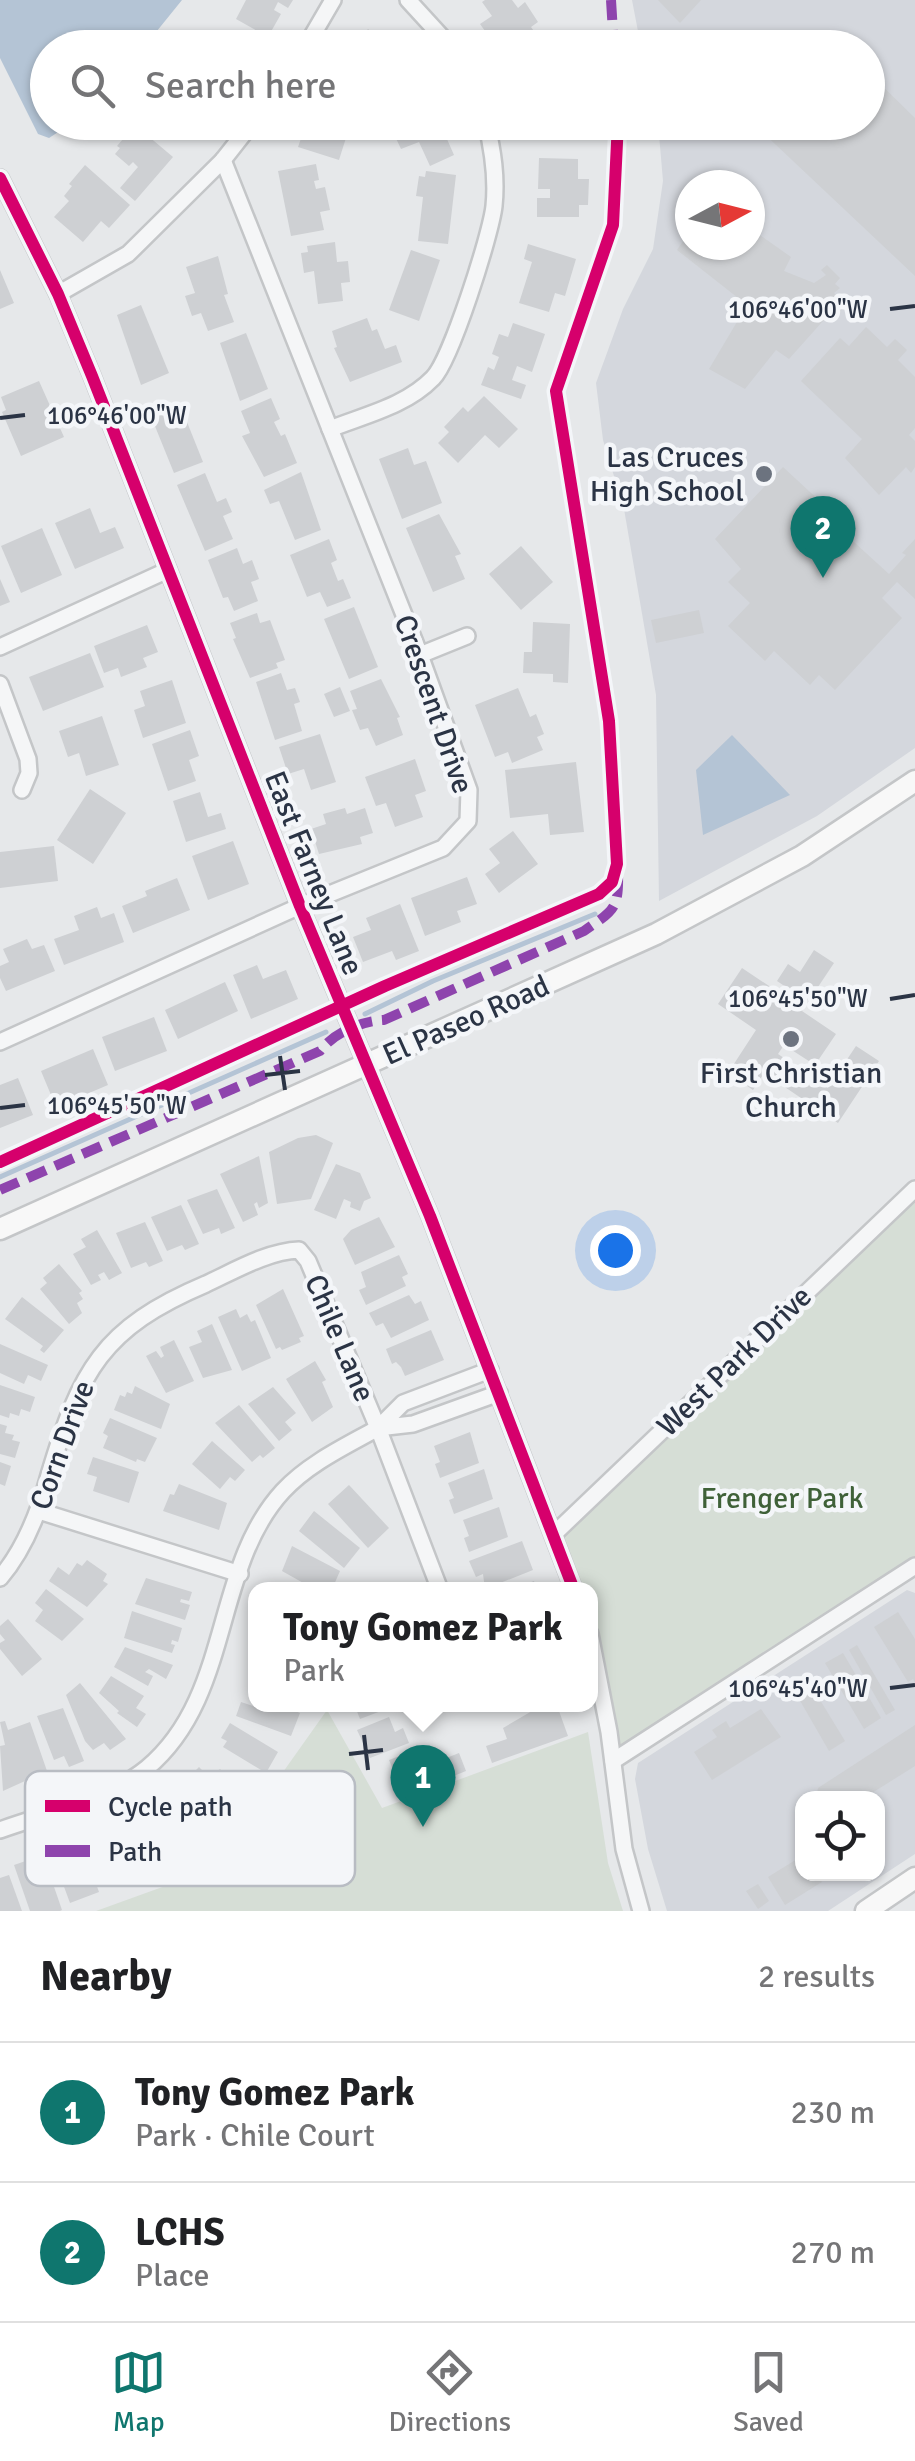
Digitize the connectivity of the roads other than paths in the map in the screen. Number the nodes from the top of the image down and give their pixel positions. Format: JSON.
{"nodes":[{"id":1,"x":333,"y":0,"type":"edge"},
{"id":2,"x":408,"y":0,"type":"edge"},
{"id":3,"x":316,"y":30,"type":"edge"},
{"id":4,"x":436,"y":30,"type":"edge"},
{"id":5,"x":238,"y":140,"type":"edge"},
{"id":6,"x":490,"y":140,"type":"edge"},
{"id":7,"x":223,"y":160,"type":"junction"},
{"id":8,"x":0,"y":178,"type":"edge"},
{"id":9,"x":58,"y":294,"type":"junction"},
{"id":10,"x":330,"y":429,"type":"junction"},
{"id":11,"x":168,"y":570,"type":"junction"},
{"id":12,"x":467,"y":636,"type":"dead end"},
{"id":13,"x":0,"y":647,"type":"edge"},
{"id":14,"x":420,"y":655,"type":"junction"},
{"id":15,"x":0,"y":684,"type":"edge"},
{"id":16,"x":915,"y":780,"type":"edge"},
{"id":17,"x":22,"y":790,"type":"dead end"},
{"id":18,"x":300,"y":906,"type":"junction"},
{"id":19,"x":0,"y":1042,"type":"edge"},
{"id":20,"x":368,"y":1065,"type":"junction"},
{"id":21,"x":915,"y":1189,"type":"edge"},
{"id":22,"x":0,"y":1229,"type":"edge"},
{"id":23,"x":299,"y":1250,"type":"joint"},
{"id":24,"x":490,"y":1370,"type":"junction"},
{"id":25,"x":499,"y":1393,"type":"junction"},
{"id":26,"x":378,"y":1428,"type":"junction"},
{"id":27,"x":39,"y":1511,"type":"junction"},
{"id":28,"x":554,"y":1534,"type":"junction"},
{"id":29,"x":915,"y":1566,"type":"edge"},
{"id":30,"x":240,"y":1574,"type":"junction"},
{"id":31,"x":0,"y":1578,"type":"edge"},
{"id":32,"x":437,"y":1582,"type":"edge"},
{"id":33,"x":571,"y":1582,"type":"edge"},
{"id":34,"x":598,"y":1678,"type":"edge"},
{"id":35,"x":613,"y":1761,"type":"junction"},
{"id":36,"x":143,"y":1771,"type":"edge"},
{"id":37,"x":25,"y":1820,"type":"edge"},
{"id":38,"x":0,"y":1830,"type":"edge"},
{"id":39,"x":915,"y":1878,"type":"edge"},
{"id":40,"x":871,"y":1910,"type":"edge"},
{"id":41,"x":641,"y":1911,"type":"edge"}],
"edges":[{"from":1,"to":3,"type":"street"},
{"from":2,"to":4,"type":"street"},
{"from":5,"to":7,"type":"street"},
{"from":6,"to":10,"type":"street"},
{"from":7,"to":9,"type":"street"},
{"from":7,"to":10,"type":"street","name":"Crescent Drive"},
{"from":8,"to":9,"type":"street","name":"East Farney Lane"},
{"from":9,"to":11,"type":"street","name":"East Farney Lane"},
{"from":10,"to":14,"type":"street","name":"Crescent Drive"},
{"from":11,"to":13,"type":"street"},
{"from":11,"to":18,"type":"street","name":"East Farney Lane"},
{"from":12,"to":14,"type":"street"},
{"from":14,"to":18,"type":"street","name":"Crescent Drive"},
{"from":15,"to":17,"type":"street"},
{"from":16,"to":20,"type":"main road","name":"El Paseo Road"},
{"from":18,"to":19,"type":"street","name":"Crescent Drive"},
{"from":18,"to":20,"type":"street","name":"East Farney Lane"},
{"from":20,"to":22,"type":"main road","name":"El Paseo Road"},
{"from":20,"to":24,"type":"street","name":"East Farney Lane"},
{"from":21,"to":28,"type":"street","name":"West Park Drive"},
{"from":23,"to":26,"type":"street","name":"Chile Lane"},
{"from":23,"to":27,"type":"street","name":"Corn Drive"},
{"from":24,"to":25,"type":"street","name":"East Farney Lane"},
{"from":24,"to":26,"type":"street"},
{"from":25,"to":26,"type":"street"},
{"from":25,"to":28,"type":"street","name":"East Farney Lane"},
{"from":26,"to":30,"type":"street"},
{"from":26,"to":32,"type":"street","name":"Chile Lane"},
{"from":27,"to":30,"type":"street"},
{"from":27,"to":31,"type":"street","name":"Corn Drive"},
{"from":28,"to":33,"type":"street","name":"East Farney Lane"},
{"from":29,"to":35,"type":"street"},
{"from":30,"to":36,"type":"street"},
{"from":34,"to":35,"type":"street"},
{"from":35,"to":41,"type":"street"},
{"from":37,"to":38,"type":"street"},
{"from":39,"to":40,"type":"main road"}]}
